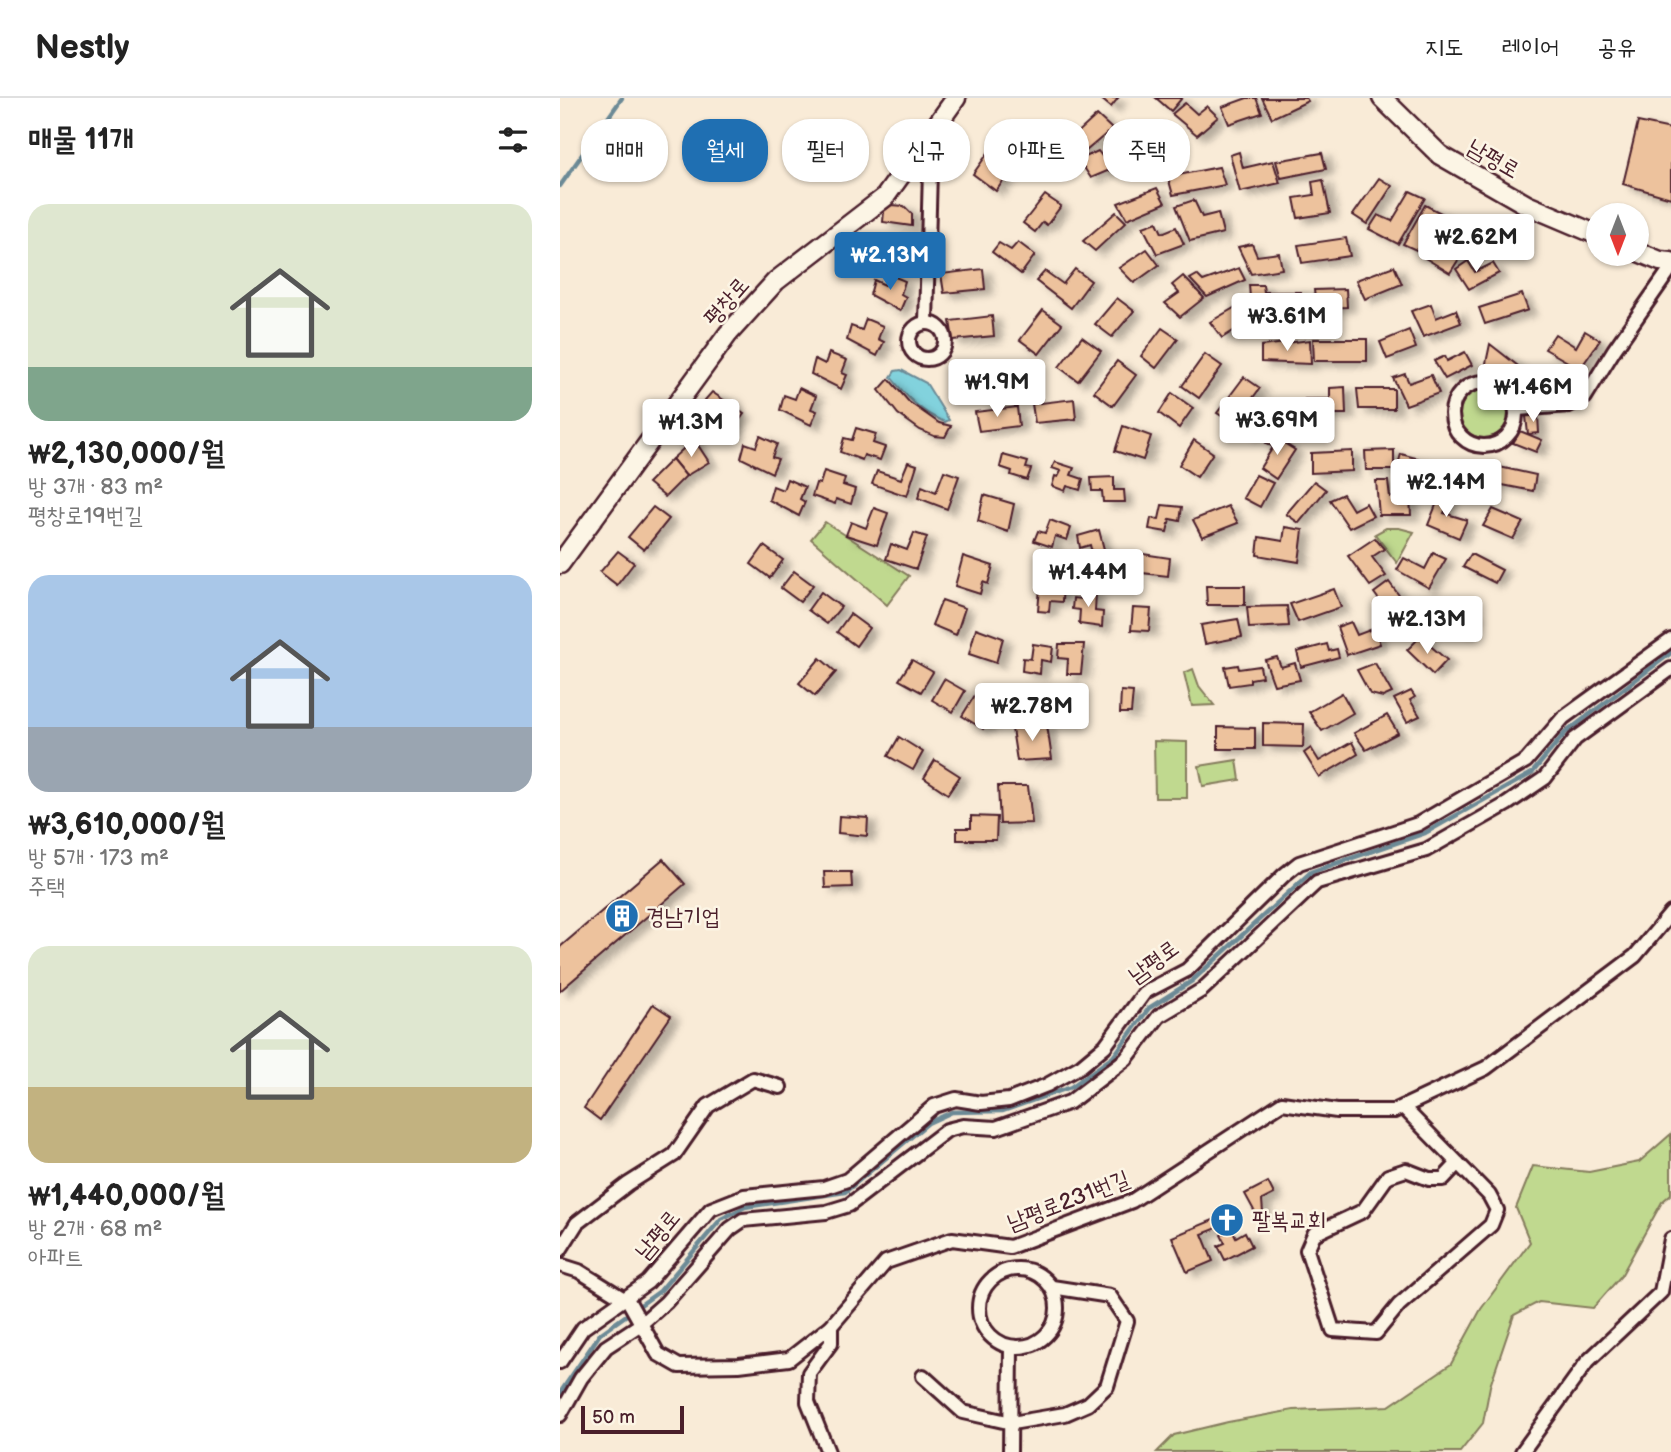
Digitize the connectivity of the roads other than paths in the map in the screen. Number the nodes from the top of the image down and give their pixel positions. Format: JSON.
{"nodes":[{"id":1,"x":956,"y":98,"type":"edge"},
{"id":2,"x":1382,"y":98,"type":"edge"},
{"id":3,"x":941,"y":119,"type":"edge"},
{"id":4,"x":896,"y":182,"type":"edge"},
{"id":5,"x":930,"y":182,"type":"edge"},
{"id":6,"x":1586,"y":230,"type":"edge"},
{"id":7,"x":1649,"y":256,"type":"edge"},
{"id":8,"x":1671,"y":262,"type":"edge"},
{"id":9,"x":1671,"y":268,"type":"edge"},
{"id":10,"x":926,"y":323,"type":"dead end"},
{"id":11,"x":1517,"y":410,"type":"junction"},
{"id":12,"x":560,"y":564,"type":"edge"},
{"id":13,"x":1671,"y":639,"type":"edge"},
{"id":14,"x":1671,"y":669,"type":"edge"},
{"id":15,"x":1671,"y":913,"type":"edge"},
{"id":16,"x":780,"y":1087,"type":"dead end"},
{"id":17,"x":1403,"y":1107,"type":"junction"},
{"id":18,"x":1458,"y":1163,"type":"junction"},
{"id":19,"x":1671,"y":1239,"type":"edge"},
{"id":20,"x":1021,"y":1243,"type":"junction"},
{"id":21,"x":560,"y":1250,"type":"edge"},
{"id":22,"x":560,"y":1265,"type":"edge"},
{"id":23,"x":1019,"y":1268,"type":"junction"},
{"id":24,"x":1052,"y":1287,"type":"junction"},
{"id":25,"x":626,"y":1300,"type":"junction"},
{"id":26,"x":639,"y":1321,"type":"junction"},
{"id":27,"x":831,"y":1326,"type":"junction"},
{"id":28,"x":1011,"y":1347,"type":"junction"},
{"id":29,"x":560,"y":1362,"type":"edge"},
{"id":30,"x":923,"y":1376,"type":"dead end"},
{"id":31,"x":560,"y":1415,"type":"edge"},
{"id":32,"x":1012,"y":1423,"type":"junction"},
{"id":33,"x":828,"y":1452,"type":"edge"},
{"id":34,"x":1010,"y":1452,"type":"edge"},
{"id":35,"x":1522,"y":1452,"type":"edge"}],
"edges":[{"from":1,"to":3,"type":"street","name":"평창로"},
{"from":2,"to":6,"type":"street","name":"남평로"},
{"from":4,"to":12,"type":"street","name":"평창로"},
{"from":5,"to":10,"type":"street"},
{"from":7,"to":8,"type":"street"},
{"from":9,"to":11,"type":"street"},
{"from":11,"to":11,"type":"street"},
{"from":13,"to":25,"type":"street","name":"남평로"},
{"from":14,"to":26,"type":"street"},
{"from":15,"to":17,"type":"street","name":"남평로231번길"},
{"from":16,"to":21,"type":"street"},
{"from":17,"to":18,"type":"street"},
{"from":17,"to":20,"type":"street","name":"남평로231번길"},
{"from":18,"to":18,"type":"street"},
{"from":19,"to":35,"type":"street"},
{"from":20,"to":23,"type":"street"},
{"from":20,"to":27,"type":"street","name":"남평로231번길"},
{"from":22,"to":25,"type":"street"},
{"from":23,"to":24,"type":"street"},
{"from":23,"to":28,"type":"street"},
{"from":24,"to":28,"type":"street"},
{"from":24,"to":32,"type":"street"},
{"from":25,"to":26,"type":"street","name":"남평로231번길"},
{"from":25,"to":29,"type":"street"},
{"from":26,"to":27,"type":"street","name":"남평로231번길"},
{"from":26,"to":31,"type":"street"},
{"from":27,"to":33,"type":"street"},
{"from":28,"to":32,"type":"street"},
{"from":30,"to":32,"type":"street"},
{"from":32,"to":34,"type":"street"}]}
